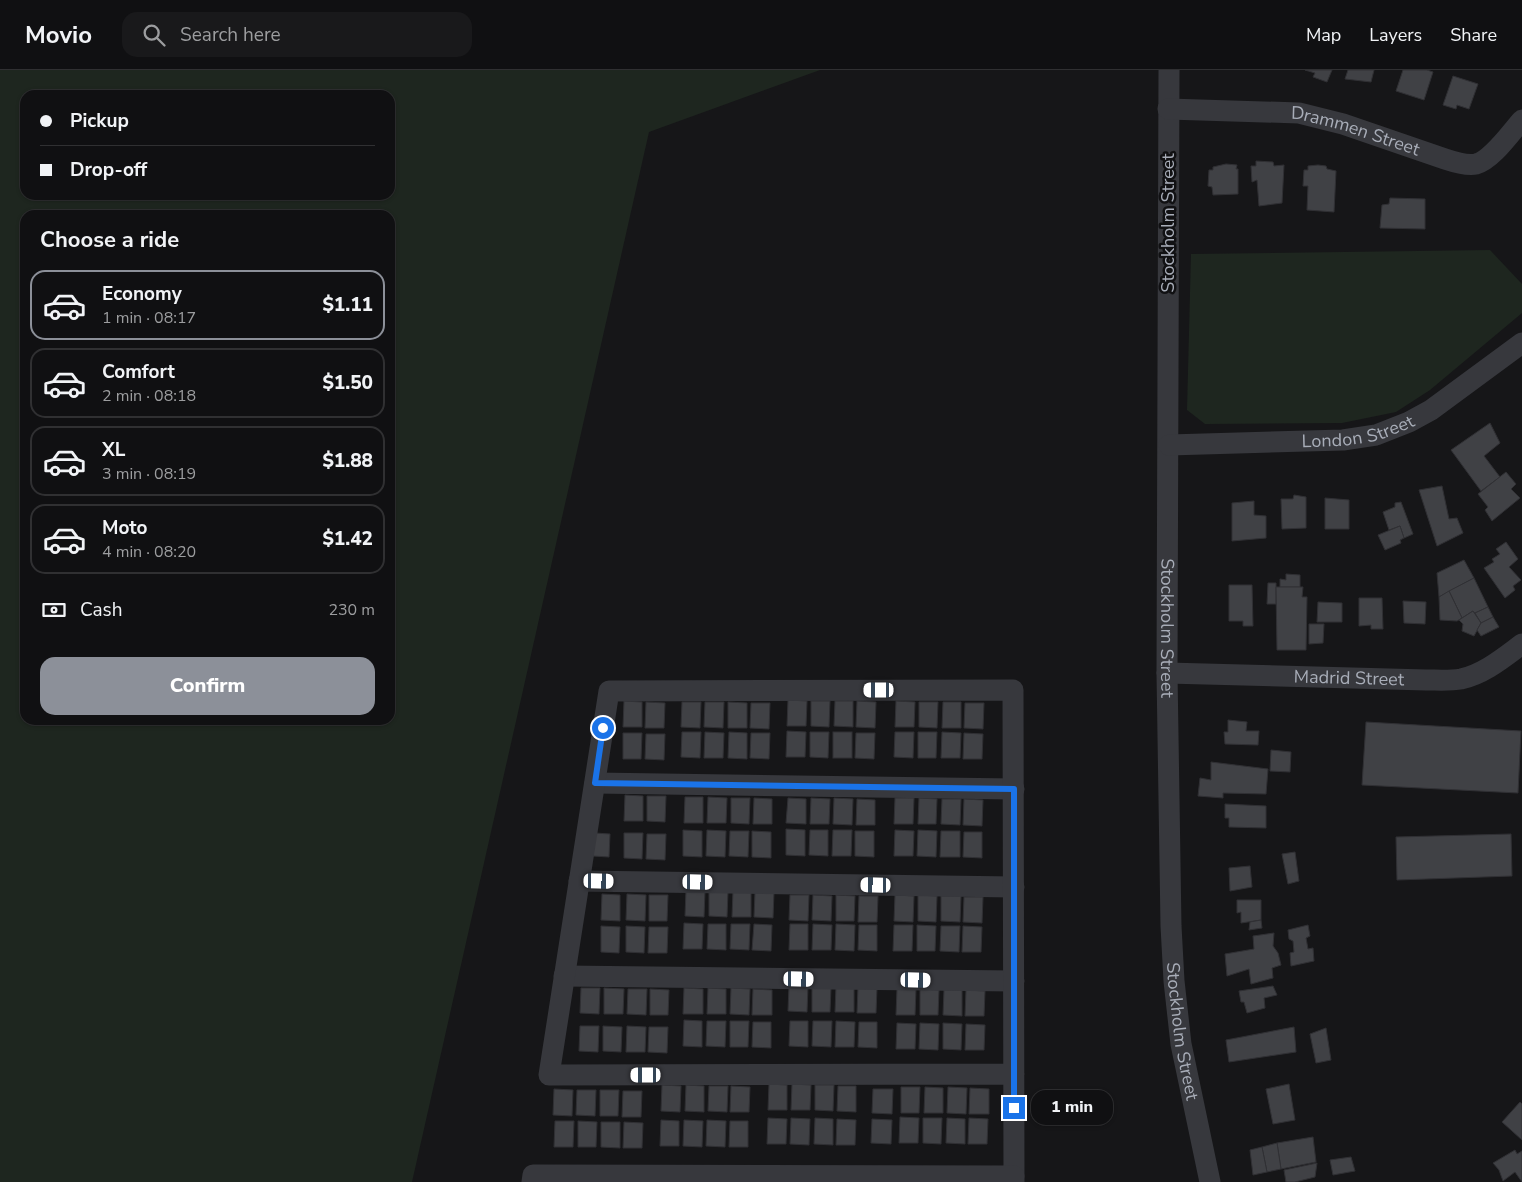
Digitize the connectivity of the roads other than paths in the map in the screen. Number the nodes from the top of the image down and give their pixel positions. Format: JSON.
{"nodes":[{"id":1,"x":1169,"y":70,"type":"edge"},
{"id":2,"x":1168,"y":109,"type":"junction"},
{"id":3,"x":1522,"y":120,"type":"edge"},
{"id":4,"x":1522,"y":343,"type":"edge"},
{"id":5,"x":1169,"y":445,"type":"junction"},
{"id":6,"x":1522,"y":644,"type":"edge"},
{"id":7,"x":1167,"y":673,"type":"junction"},
{"id":8,"x":595,"y":783,"type":"junction"},
{"id":9,"x":1014,"y":789,"type":"junction"},
{"id":10,"x":579,"y":881,"type":"junction"},
{"id":11,"x":1014,"y":887,"type":"junction"},
{"id":12,"x":564,"y":976,"type":"junction"},
{"id":13,"x":1014,"y":981,"type":"junction"},
{"id":14,"x":1014,"y":1074,"type":"junction"},
{"id":15,"x":1014,"y":1179,"type":"edge"},
{"id":16,"x":532,"y":1182,"type":"edge"},
{"id":17,"x":1210,"y":1182,"type":"edge"}],
"edges":[{"from":1,"to":2,"type":"street","name":"Stockholm Street"},
{"from":2,"to":3,"type":"street","name":"Drammen Street"},
{"from":2,"to":5,"type":"street","name":"Stockholm Street"},
{"from":4,"to":5,"type":"street","name":"London Street"},
{"from":5,"to":7,"type":"street","name":"Stockholm Street"},
{"from":6,"to":7,"type":"street","name":"Madrid Street"},
{"from":7,"to":17,"type":"street","name":"Stockholm Street"},
{"from":8,"to":9,"type":"street"},
{"from":8,"to":9,"type":"street"},
{"from":8,"to":10,"type":"street"},
{"from":9,"to":11,"type":"street"},
{"from":10,"to":11,"type":"street"},
{"from":10,"to":12,"type":"street"},
{"from":11,"to":13,"type":"street"},
{"from":12,"to":13,"type":"street"},
{"from":12,"to":14,"type":"street"},
{"from":13,"to":14,"type":"street"},
{"from":14,"to":15,"type":"street"},
{"from":15,"to":16,"type":"street"}]}
